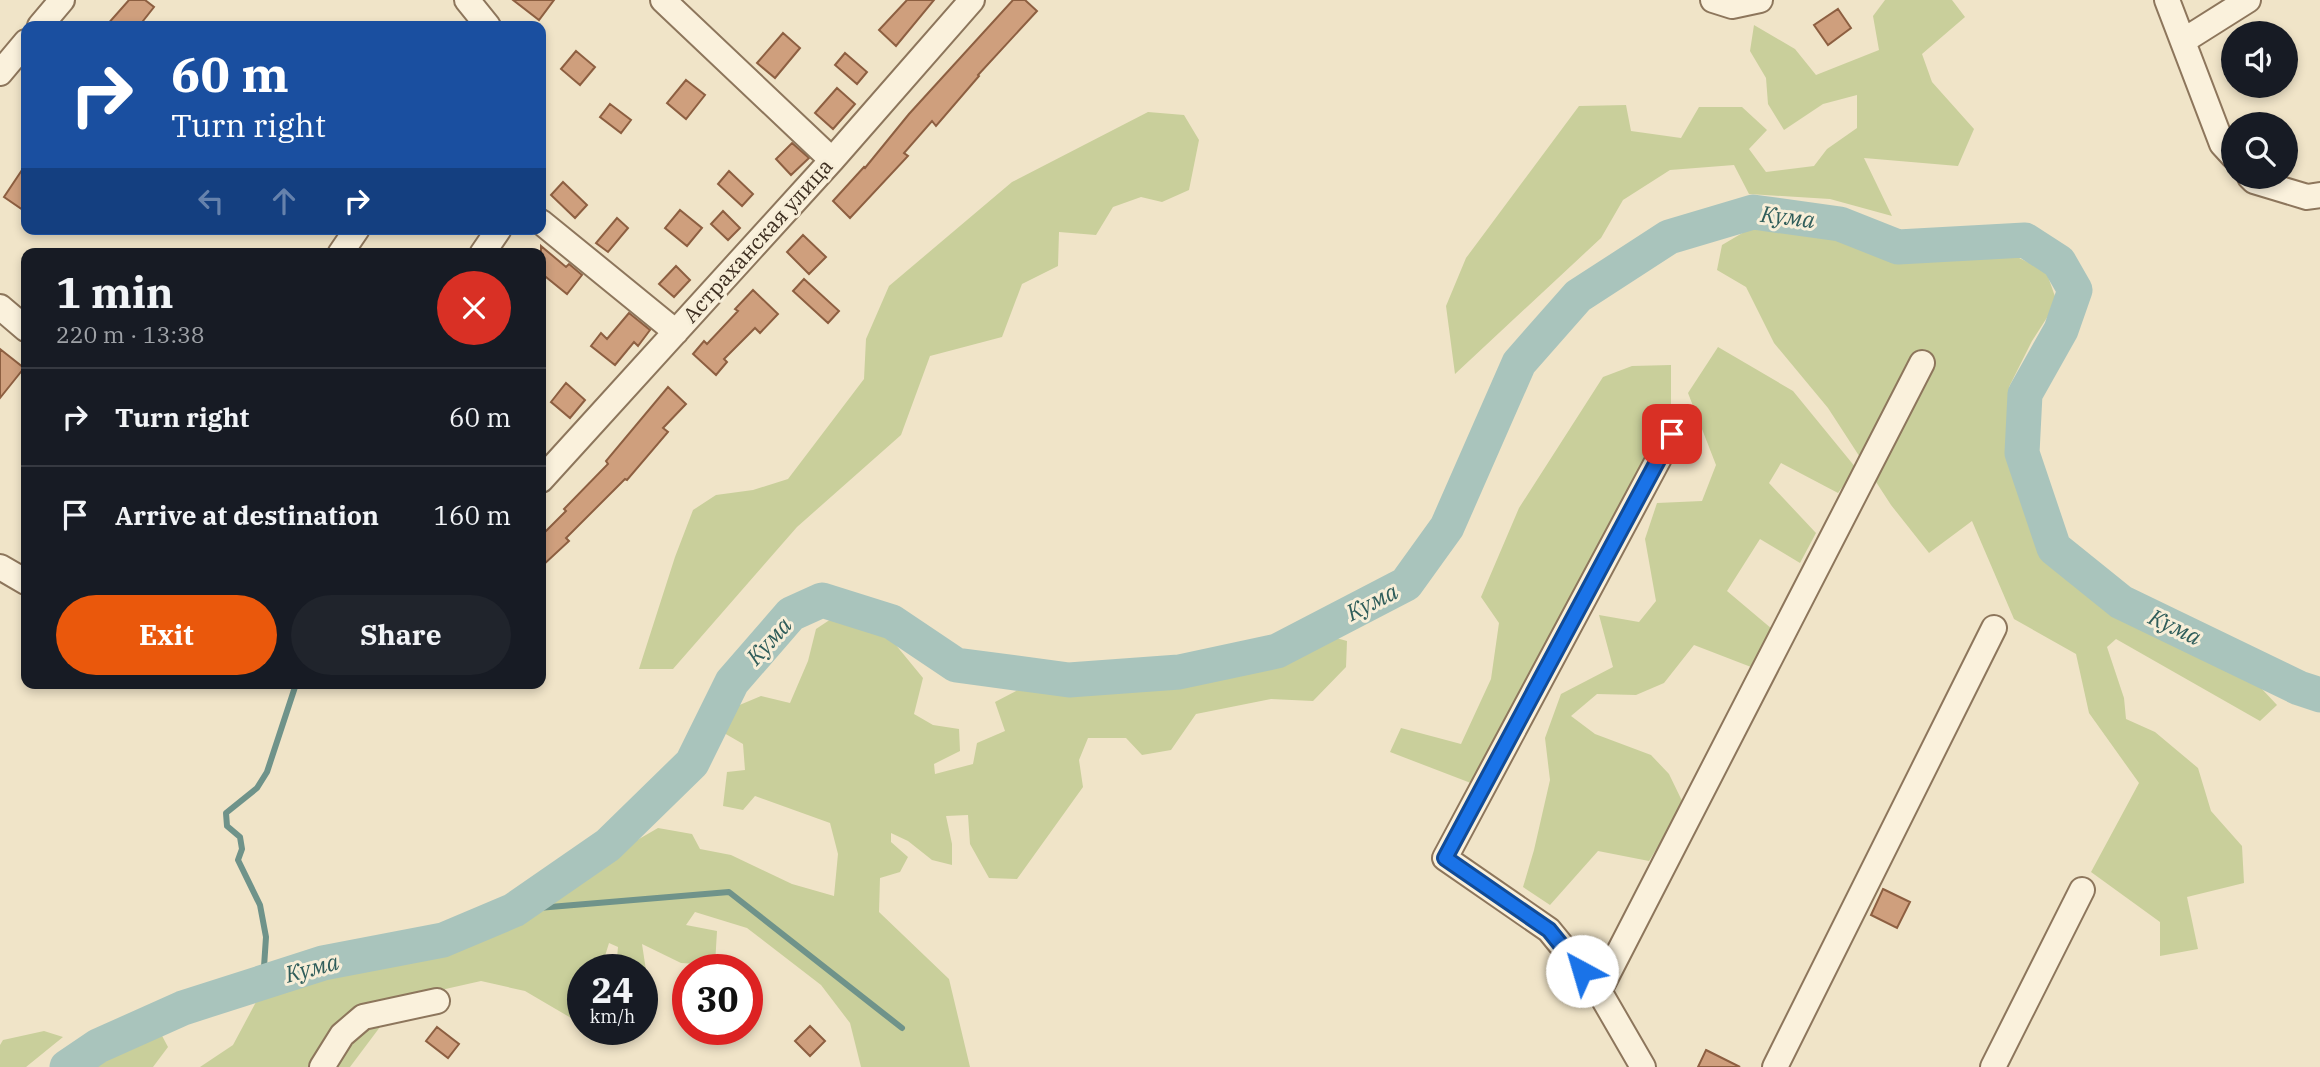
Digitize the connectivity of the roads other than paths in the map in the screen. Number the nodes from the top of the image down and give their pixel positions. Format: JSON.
{"nodes":[{"id":1,"x":62,"y":0,"type":"edge"},
{"id":2,"x":467,"y":0,"type":"edge"},
{"id":3,"x":663,"y":0,"type":"edge"},
{"id":4,"x":972,"y":0,"type":"edge"},
{"id":5,"x":1713,"y":0,"type":"edge"},
{"id":6,"x":1760,"y":0,"type":"edge"},
{"id":7,"x":2167,"y":0,"type":"edge"},
{"id":8,"x":2248,"y":0,"type":"edge"},
{"id":9,"x":44,"y":21,"type":"edge"},
{"id":10,"x":484,"y":21,"type":"edge"},
{"id":11,"x":2183,"y":41,"type":"junction"},
{"id":12,"x":21,"y":48,"type":"edge"},
{"id":13,"x":0,"y":73,"type":"edge"},
{"id":14,"x":2221,"y":141,"type":"edge"},
{"id":15,"x":832,"y":160,"type":"junction"},
{"id":16,"x":2280,"y":189,"type":"edge"},
{"id":17,"x":2320,"y":195,"type":"edge"},
{"id":18,"x":546,"y":226,"type":"edge"},
{"id":19,"x":0,"y":307,"type":"edge"},
{"id":20,"x":21,"y":324,"type":"edge"},
{"id":21,"x":676,"y":332,"type":"junction"},
{"id":22,"x":1922,"y":363,"type":"dead end"},
{"id":23,"x":1672,"y":434,"type":"dead end"},
{"id":24,"x":546,"y":475,"type":"edge"},
{"id":25,"x":0,"y":567,"type":"edge"},
{"id":26,"x":21,"y":579,"type":"edge"},
{"id":27,"x":1994,"y":628,"type":"dead end"},
{"id":28,"x":2082,"y":890,"type":"dead end"},
{"id":29,"x":1599,"y":991,"type":"junction"},
{"id":30,"x":437,"y":1001,"type":"dead end"},
{"id":31,"x":322,"y":1067,"type":"edge"},
{"id":32,"x":1643,"y":1067,"type":"edge"},
{"id":33,"x":1775,"y":1067,"type":"edge"},
{"id":34,"x":1993,"y":1067,"type":"edge"}],
"edges":[{"from":1,"to":9,"type":"street"},
{"from":2,"to":10,"type":"street"},
{"from":3,"to":15,"type":"street"},
{"from":4,"to":15,"type":"street","name":"Астраханская улица"},
{"from":5,"to":6,"type":"street"},
{"from":7,"to":11,"type":"street"},
{"from":8,"to":11,"type":"street"},
{"from":11,"to":14,"type":"street"},
{"from":12,"to":13,"type":"street"},
{"from":15,"to":21,"type":"street","name":"Астраханская улица"},
{"from":16,"to":17,"type":"street"},
{"from":18,"to":21,"type":"street"},
{"from":19,"to":20,"type":"street"},
{"from":21,"to":24,"type":"street","name":"Астраханская улица"},
{"from":22,"to":29,"type":"street"},
{"from":23,"to":29,"type":"street"},
{"from":25,"to":26,"type":"street"},
{"from":27,"to":33,"type":"street"},
{"from":28,"to":34,"type":"street"},
{"from":29,"to":32,"type":"street"},
{"from":30,"to":31,"type":"street"}]}
